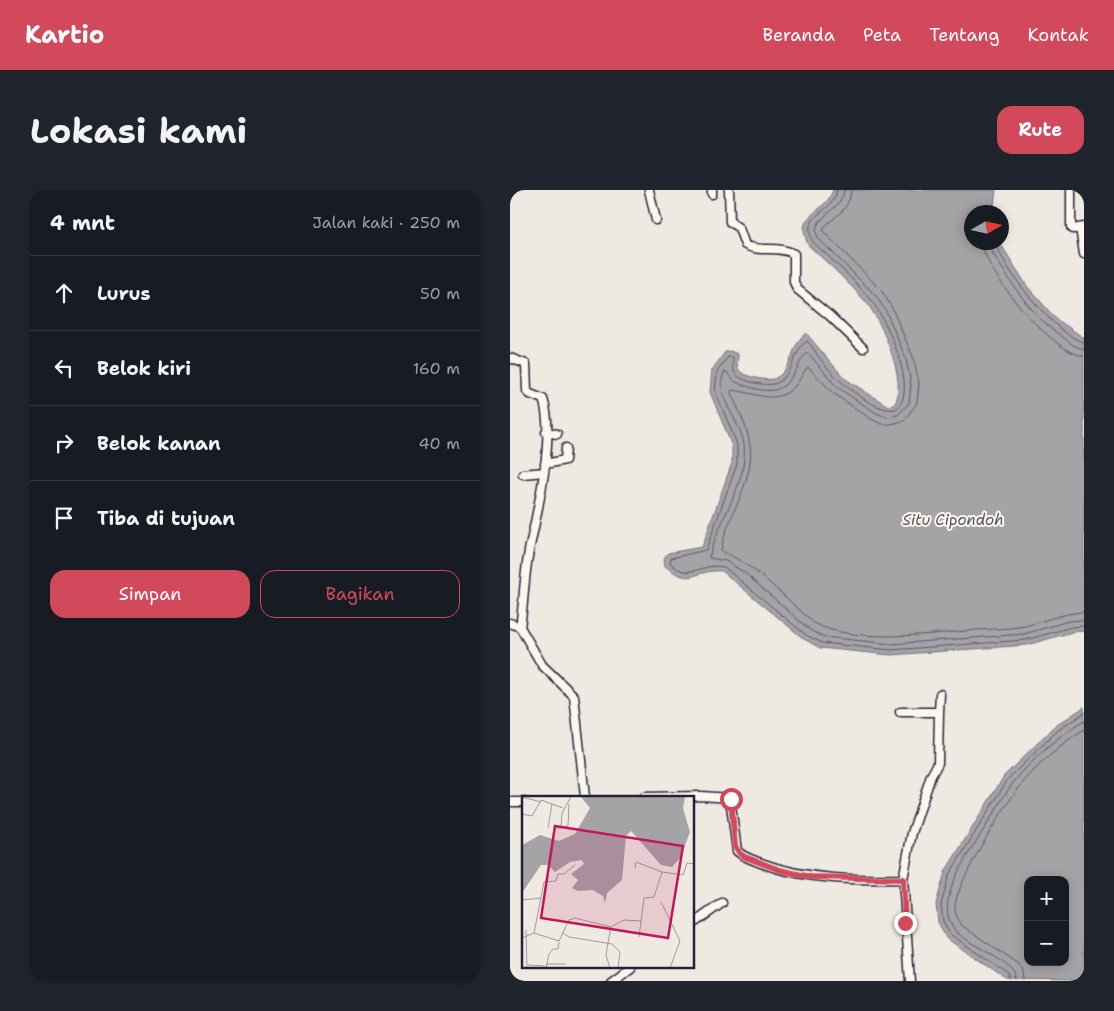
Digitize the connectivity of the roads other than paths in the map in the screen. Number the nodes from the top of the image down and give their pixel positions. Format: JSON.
{"nodes":[{"id":1,"x":649,"y":190,"type":"edge"},
{"id":2,"x":729,"y":190,"type":"edge"},
{"id":3,"x":1071,"y":190,"type":"edge"},
{"id":4,"x":656,"y":220,"type":"dead end"},
{"id":5,"x":1082,"y":228,"type":"edge"},
{"id":6,"x":1084,"y":254,"type":"edge"},
{"id":7,"x":863,"y":348,"type":"dead end"},
{"id":8,"x":510,"y":358,"type":"edge"},
{"id":9,"x":546,"y":432,"type":"junction"},
{"id":10,"x":557,"y":434,"type":"dead end"},
{"id":11,"x":566,"y":448,"type":"dead end"},
{"id":12,"x":545,"y":468,"type":"junction"},
{"id":13,"x":523,"y":474,"type":"dead end"},
{"id":14,"x":510,"y":623,"type":"edge"},
{"id":15,"x":520,"y":627,"type":"junction"},
{"id":16,"x":940,"y":694,"type":"dead end"},
{"id":17,"x":900,"y":712,"type":"dead end"},
{"id":18,"x":939,"y":712,"type":"junction"},
{"id":19,"x":584,"y":796,"type":"edge"},
{"id":20,"x":695,"y":796,"type":"edge"},
{"id":21,"x":903,"y":879,"type":"junction"},
{"id":22,"x":722,"y":903,"type":"dead end"},
{"id":23,"x":695,"y":922,"type":"edge"},
{"id":24,"x":629,"y":968,"type":"edge"},
{"id":25,"x":611,"y":981,"type":"edge"},
{"id":26,"x":910,"y":981,"type":"edge"}],
"edges":[{"from":1,"to":4,"type":"street"},
{"from":2,"to":7,"type":"street"},
{"from":3,"to":5,"type":"street"},
{"from":5,"to":6,"type":"street"},
{"from":8,"to":9,"type":"street"},
{"from":9,"to":10,"type":"street"},
{"from":9,"to":12,"type":"street"},
{"from":11,"to":12,"type":"street"},
{"from":12,"to":13,"type":"street"},
{"from":12,"to":15,"type":"street"},
{"from":14,"to":15,"type":"street"},
{"from":15,"to":19,"type":"street"},
{"from":16,"to":18,"type":"street"},
{"from":17,"to":18,"type":"street"},
{"from":18,"to":21,"type":"street"},
{"from":20,"to":21,"type":"street"},
{"from":21,"to":26,"type":"street"},
{"from":22,"to":23,"type":"street"},
{"from":24,"to":25,"type":"street"}]}
